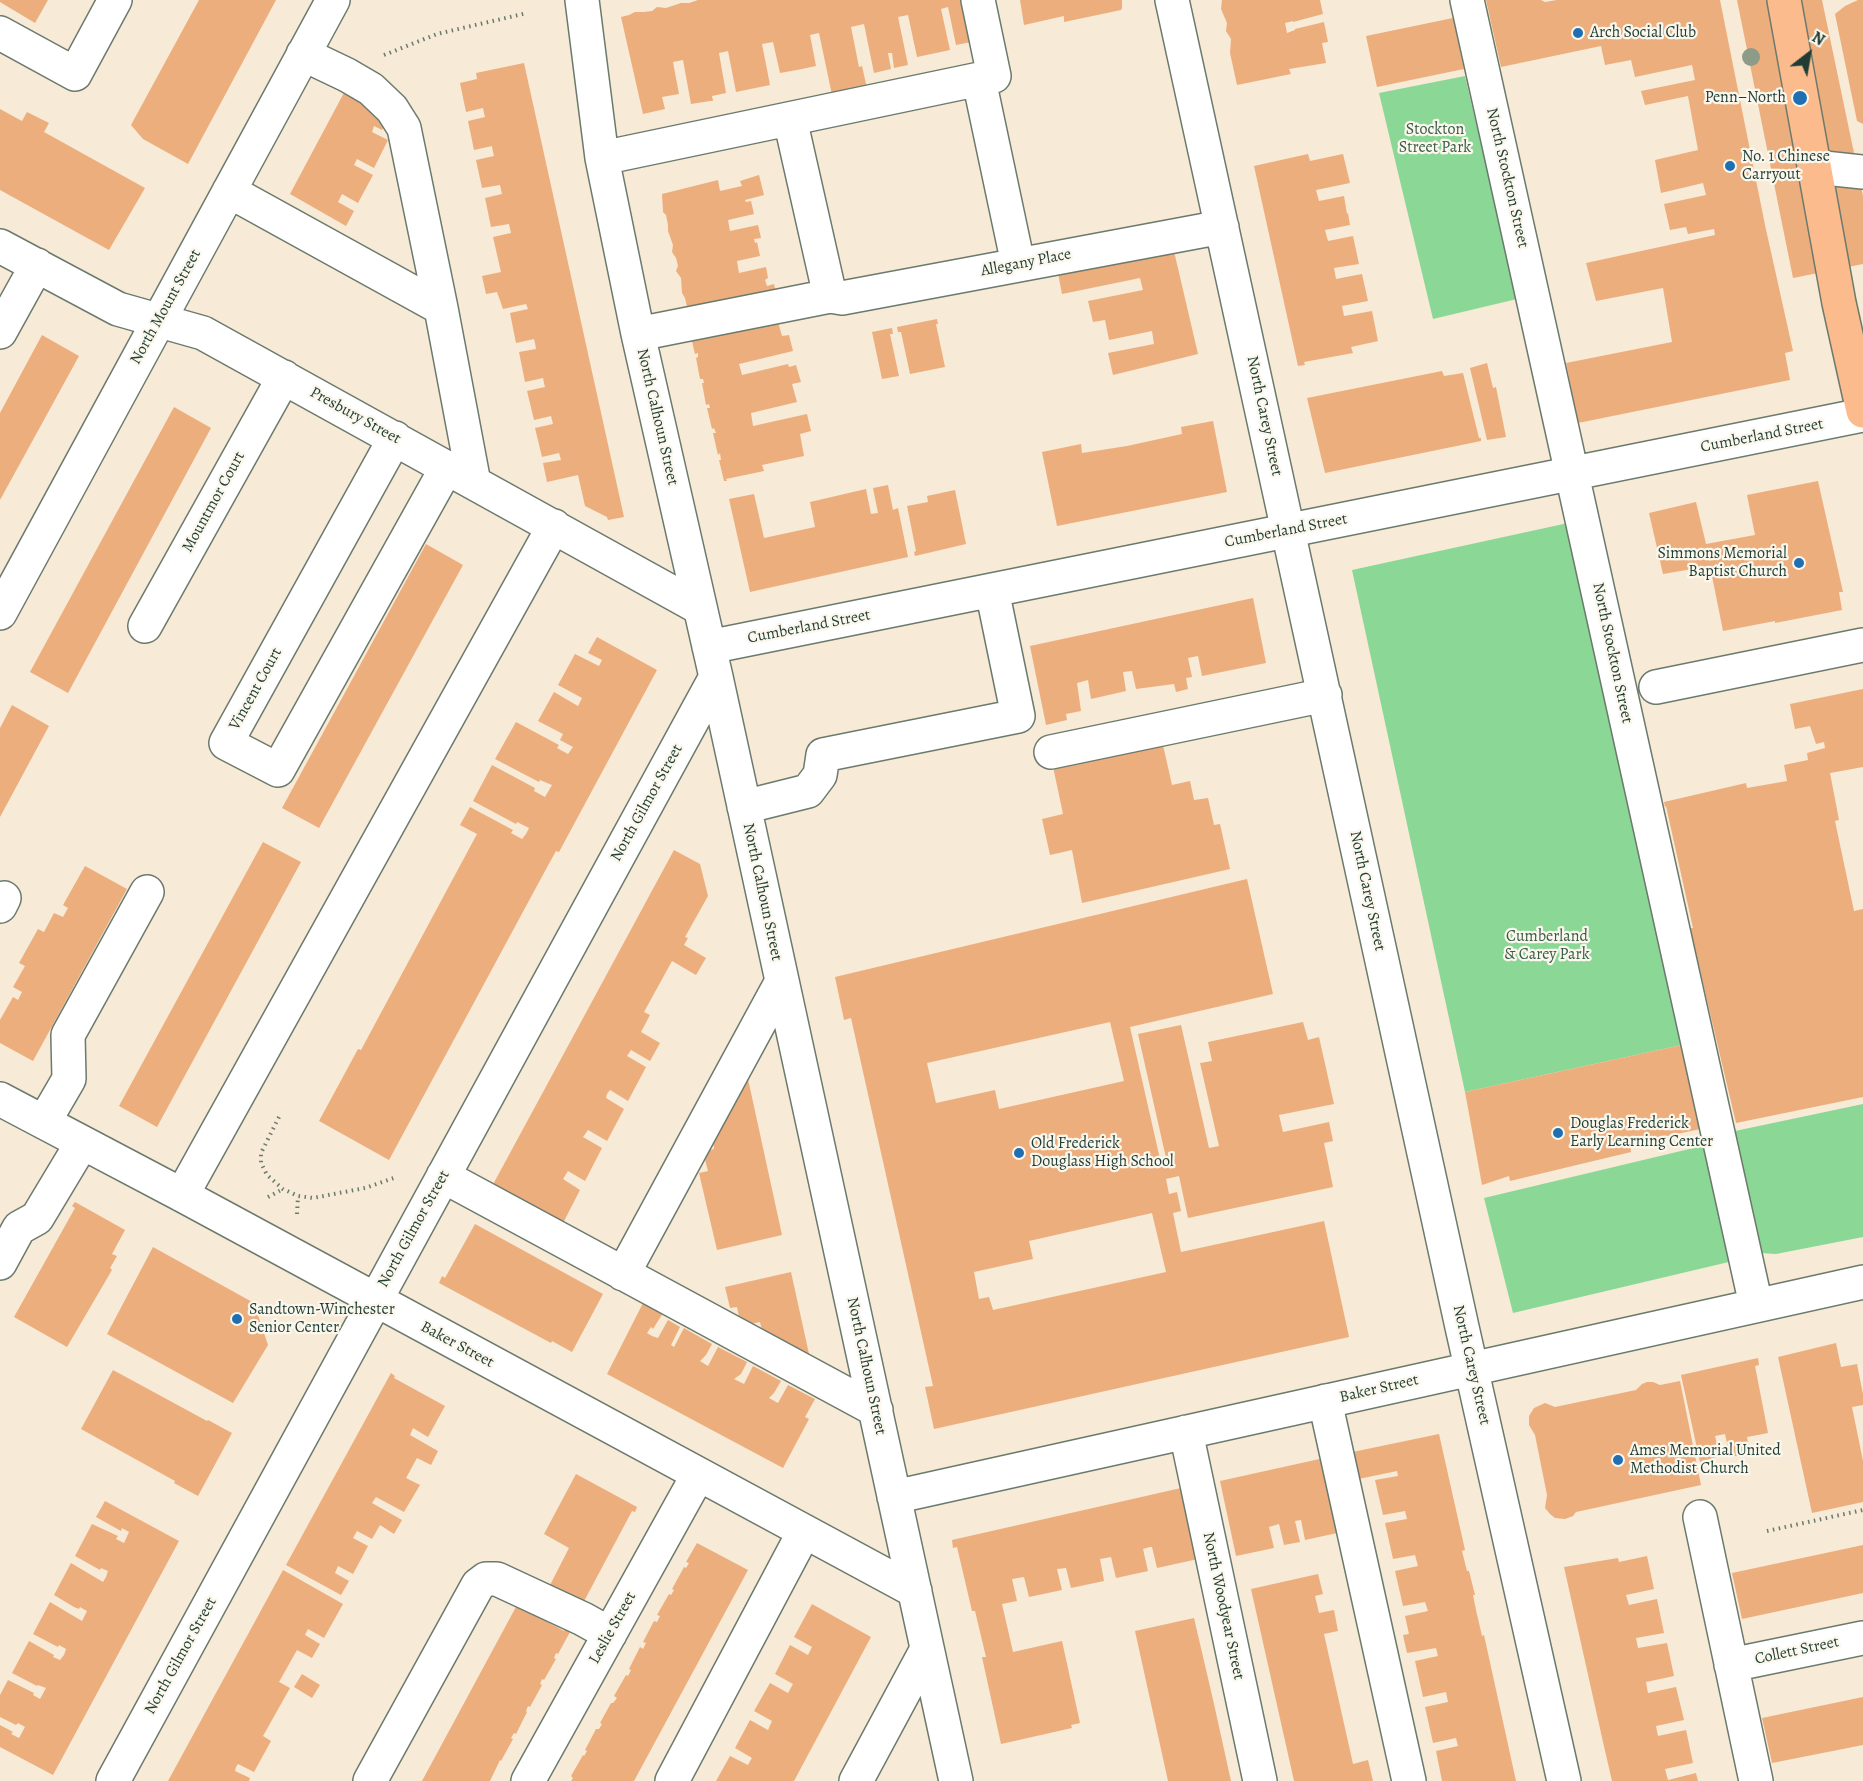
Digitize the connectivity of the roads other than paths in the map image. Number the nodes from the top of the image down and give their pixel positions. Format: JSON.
{"nodes":[{"id":1,"x":115,"y":0,"type":"edge"},
{"id":2,"x":582,"y":0,"type":"edge"},
{"id":3,"x":978,"y":0,"type":"edge"},
{"id":4,"x":1172,"y":0,"type":"edge"},
{"id":5,"x":1467,"y":0,"type":"edge"},
{"id":6,"x":1784,"y":0,"type":"edge"},
{"id":7,"x":323,"y":3,"type":"edge"},
{"id":8,"x":0,"y":33,"type":"edge"},
{"id":9,"x":303,"y":54,"type":"junction"},
{"id":10,"x":979,"y":80,"type":"junction"},
{"id":11,"x":790,"y":119,"type":"junction"},
{"id":12,"x":602,"y":158,"type":"junction"},
{"id":13,"x":1815,"y":167,"type":"junction"},
{"id":14,"x":1863,"y":172,"type":"edge"},
{"id":15,"x":229,"y":191,"type":"junction"},
{"id":16,"x":1222,"y":227,"type":"junction"},
{"id":17,"x":0,"y":246,"type":"edge"},
{"id":18,"x":1018,"y":264,"type":"junction"},
{"id":19,"x":37,"y":265,"type":"junction"},
{"id":20,"x":830,"y":296,"type":"junction"},
{"id":21,"x":441,"y":308,"type":"junction"},
{"id":22,"x":159,"y":321,"type":"junction"},
{"id":23,"x":0,"y":332,"type":"edge"},
{"id":24,"x":638,"y":334,"type":"junction"},
{"id":25,"x":284,"y":377,"type":"junction"},
{"id":26,"x":1863,"y":411,"type":"edge"},
{"id":27,"x":1863,"y":415,"type":"edge"},
{"id":28,"x":395,"y":438,"type":"junction"},
{"id":29,"x":1572,"y":474,"type":"junction"},
{"id":30,"x":461,"y":475,"type":"junction"},
{"id":31,"x":554,"y":526,"type":"junction"},
{"id":32,"x":1289,"y":531,"type":"junction"},
{"id":33,"x":992,"y":590,"type":"junction"},
{"id":34,"x":700,"y":608,"type":"junction"},
{"id":35,"x":0,"y":614,"type":"edge"},
{"id":36,"x":145,"y":626,"type":"dead end"},
{"id":37,"x":1863,"y":645,"type":"edge"},
{"id":38,"x":712,"y":662,"type":"junction"},
{"id":39,"x":1656,"y":687,"type":"dead end"},
{"id":40,"x":1325,"y":695,"type":"junction"},
{"id":41,"x":1052,"y":752,"type":"dead end"},
{"id":42,"x":744,"y":807,"type":"junction"},
{"id":43,"x":147,"y":892,"type":"dead end"},
{"id":44,"x":782,"y":981,"type":"junction"},
{"id":45,"x":0,"y":1099,"type":"edge"},
{"id":46,"x":44,"y":1122,"type":"junction"},
{"id":47,"x":82,"y":1143,"type":"junction"},
{"id":48,"x":443,"y":1176,"type":"junction"},
{"id":49,"x":182,"y":1196,"type":"junction"},
{"id":50,"x":0,"y":1263,"type":"edge"},
{"id":51,"x":623,"y":1274,"type":"junction"},
{"id":52,"x":1863,"y":1282,"type":"edge"},
{"id":53,"x":375,"y":1300,"type":"junction"},
{"id":54,"x":1756,"y":1305,"type":"junction"},
{"id":55,"x":1472,"y":1369,"type":"junction"},
{"id":56,"x":1325,"y":1401,"type":"junction"},
{"id":57,"x":876,"y":1410,"type":"junction"},
{"id":58,"x":1186,"y":1432,"type":"junction"},
{"id":59,"x":698,"y":1475,"type":"junction"},
{"id":60,"x":894,"y":1497,"type":"junction"},
{"id":61,"x":1700,"y":1517,"type":"dead end"},
{"id":62,"x":804,"y":1532,"type":"junction"},
{"id":63,"x":915,"y":1591,"type":"junction"},
{"id":64,"x":610,"y":1634,"type":"junction"},
{"id":65,"x":1863,"y":1638,"type":"edge"},
{"id":66,"x":927,"y":1649,"type":"junction"},
{"id":67,"x":1731,"y":1665,"type":"junction"},
{"id":68,"x":115,"y":1780,"type":"edge"},
{"id":69,"x":370,"y":1781,"type":"edge"},
{"id":70,"x":528,"y":1781,"type":"edge"},
{"id":71,"x":672,"y":1781,"type":"edge"},
{"id":72,"x":856,"y":1781,"type":"edge"},
{"id":73,"x":956,"y":1781,"type":"edge"},
{"id":74,"x":1260,"y":1781,"type":"edge"},
{"id":75,"x":1409,"y":1781,"type":"edge"},
{"id":76,"x":1564,"y":1781,"type":"edge"},
{"id":77,"x":1756,"y":1781,"type":"edge"}],
"edges":[{"from":1,"to":8,"type":"street"},
{"from":2,"to":12,"type":"street","name":"North Calhoun Street"},
{"from":3,"to":10,"type":"street"},
{"from":4,"to":16,"type":"street","name":"North Carey Street"},
{"from":5,"to":29,"type":"street","name":"North Stockton Street"},
{"from":6,"to":13,"type":"main road"},
{"from":7,"to":9,"type":"street","name":"North Mount Street"},
{"from":9,"to":15,"type":"street","name":"North Mount Street"},
{"from":9,"to":21,"type":"street"},
{"from":10,"to":11,"type":"street"},
{"from":10,"to":18,"type":"street"},
{"from":11,"to":12,"type":"street"},
{"from":11,"to":20,"type":"street"},
{"from":12,"to":24,"type":"street","name":"North Calhoun Street"},
{"from":13,"to":14,"type":"street"},
{"from":13,"to":26,"type":"main road"},
{"from":15,"to":21,"type":"street"},
{"from":15,"to":22,"type":"street","name":"North Mount Street"},
{"from":16,"to":18,"type":"street","name":"Allegany Place"},
{"from":16,"to":32,"type":"street","name":"North Carey Street"},
{"from":17,"to":19,"type":"street","name":"Presbury Street"},
{"from":18,"to":20,"type":"street","name":"Allegany Place"},
{"from":19,"to":22,"type":"street","name":"Presbury Street"},
{"from":19,"to":23,"type":"street"},
{"from":20,"to":24,"type":"street","name":"Allegany Place"},
{"from":21,"to":30,"type":"street"},
{"from":22,"to":25,"type":"street","name":"Presbury Street"},
{"from":22,"to":35,"type":"street","name":"North Mount Street"},
{"from":24,"to":34,"type":"street","name":"North Calhoun Street"},
{"from":25,"to":28,"type":"street","name":"Presbury Street"},
{"from":25,"to":36,"type":"street","name":"Mountmor Court"},
{"from":27,"to":29,"type":"street","name":"Cumberland Street"},
{"from":28,"to":30,"type":"street","name":"Presbury Street"},
{"from":28,"to":30,"type":"street","name":"Vincent Court"},
{"from":29,"to":32,"type":"street","name":"Cumberland Street"},
{"from":29,"to":54,"type":"street","name":"North Stockton Street"},
{"from":30,"to":31,"type":"street","name":"Presbury Street"},
{"from":31,"to":34,"type":"street","name":"Presbury Street"},
{"from":31,"to":49,"type":"street"},
{"from":32,"to":33,"type":"street","name":"Cumberland Street"},
{"from":32,"to":40,"type":"street","name":"North Carey Street"},
{"from":33,"to":38,"type":"street","name":"Cumberland Street"},
{"from":33,"to":42,"type":"street"},
{"from":34,"to":38,"type":"street","name":"North Calhoun Street"},
{"from":37,"to":39,"type":"street"},
{"from":38,"to":42,"type":"street","name":"North Calhoun Street"},
{"from":38,"to":48,"type":"street","name":"North Gilmor Street"},
{"from":40,"to":41,"type":"street"},
{"from":40,"to":55,"type":"street","name":"North Carey Street"},
{"from":42,"to":44,"type":"street","name":"North Calhoun Street"},
{"from":43,"to":46,"type":"street"},
{"from":44,"to":51,"type":"street"},
{"from":44,"to":57,"type":"street","name":"North Calhoun Street"},
{"from":45,"to":46,"type":"street","name":"Baker Street"},
{"from":46,"to":47,"type":"street","name":"Baker Street"},
{"from":47,"to":49,"type":"street","name":"Baker Street"},
{"from":47,"to":50,"type":"street"},
{"from":48,"to":51,"type":"street"},
{"from":48,"to":53,"type":"street","name":"North Gilmor Street"},
{"from":49,"to":53,"type":"street","name":"Baker Street"},
{"from":51,"to":57,"type":"street"},
{"from":52,"to":54,"type":"street","name":"Baker Street"},
{"from":53,"to":59,"type":"street","name":"Baker Street"},
{"from":53,"to":68,"type":"street","name":"North Gilmor Street"},
{"from":54,"to":55,"type":"street","name":"Baker Street"},
{"from":55,"to":56,"type":"street","name":"Baker Street"},
{"from":55,"to":76,"type":"street","name":"North Carey Street"},
{"from":56,"to":58,"type":"street","name":"Baker Street"},
{"from":56,"to":75,"type":"street"},
{"from":57,"to":60,"type":"street","name":"North Calhoun Street"},
{"from":58,"to":60,"type":"street","name":"Baker Street"},
{"from":58,"to":74,"type":"street","name":"North Woodyear Street"},
{"from":59,"to":62,"type":"street","name":"Baker Street"},
{"from":59,"to":64,"type":"street","name":"Leslie Street"},
{"from":60,"to":63,"type":"street","name":"North Calhoun Street"},
{"from":61,"to":67,"type":"street"},
{"from":62,"to":63,"type":"street","name":"Baker Street"},
{"from":62,"to":71,"type":"street"},
{"from":63,"to":66,"type":"street","name":"North Calhoun Street"},
{"from":64,"to":69,"type":"street"},
{"from":64,"to":70,"type":"street","name":"Leslie Street"},
{"from":65,"to":67,"type":"street","name":"Collett Street"},
{"from":66,"to":72,"type":"street"},
{"from":66,"to":73,"type":"street","name":"North Calhoun Street"},
{"from":67,"to":77,"type":"street"}]}
